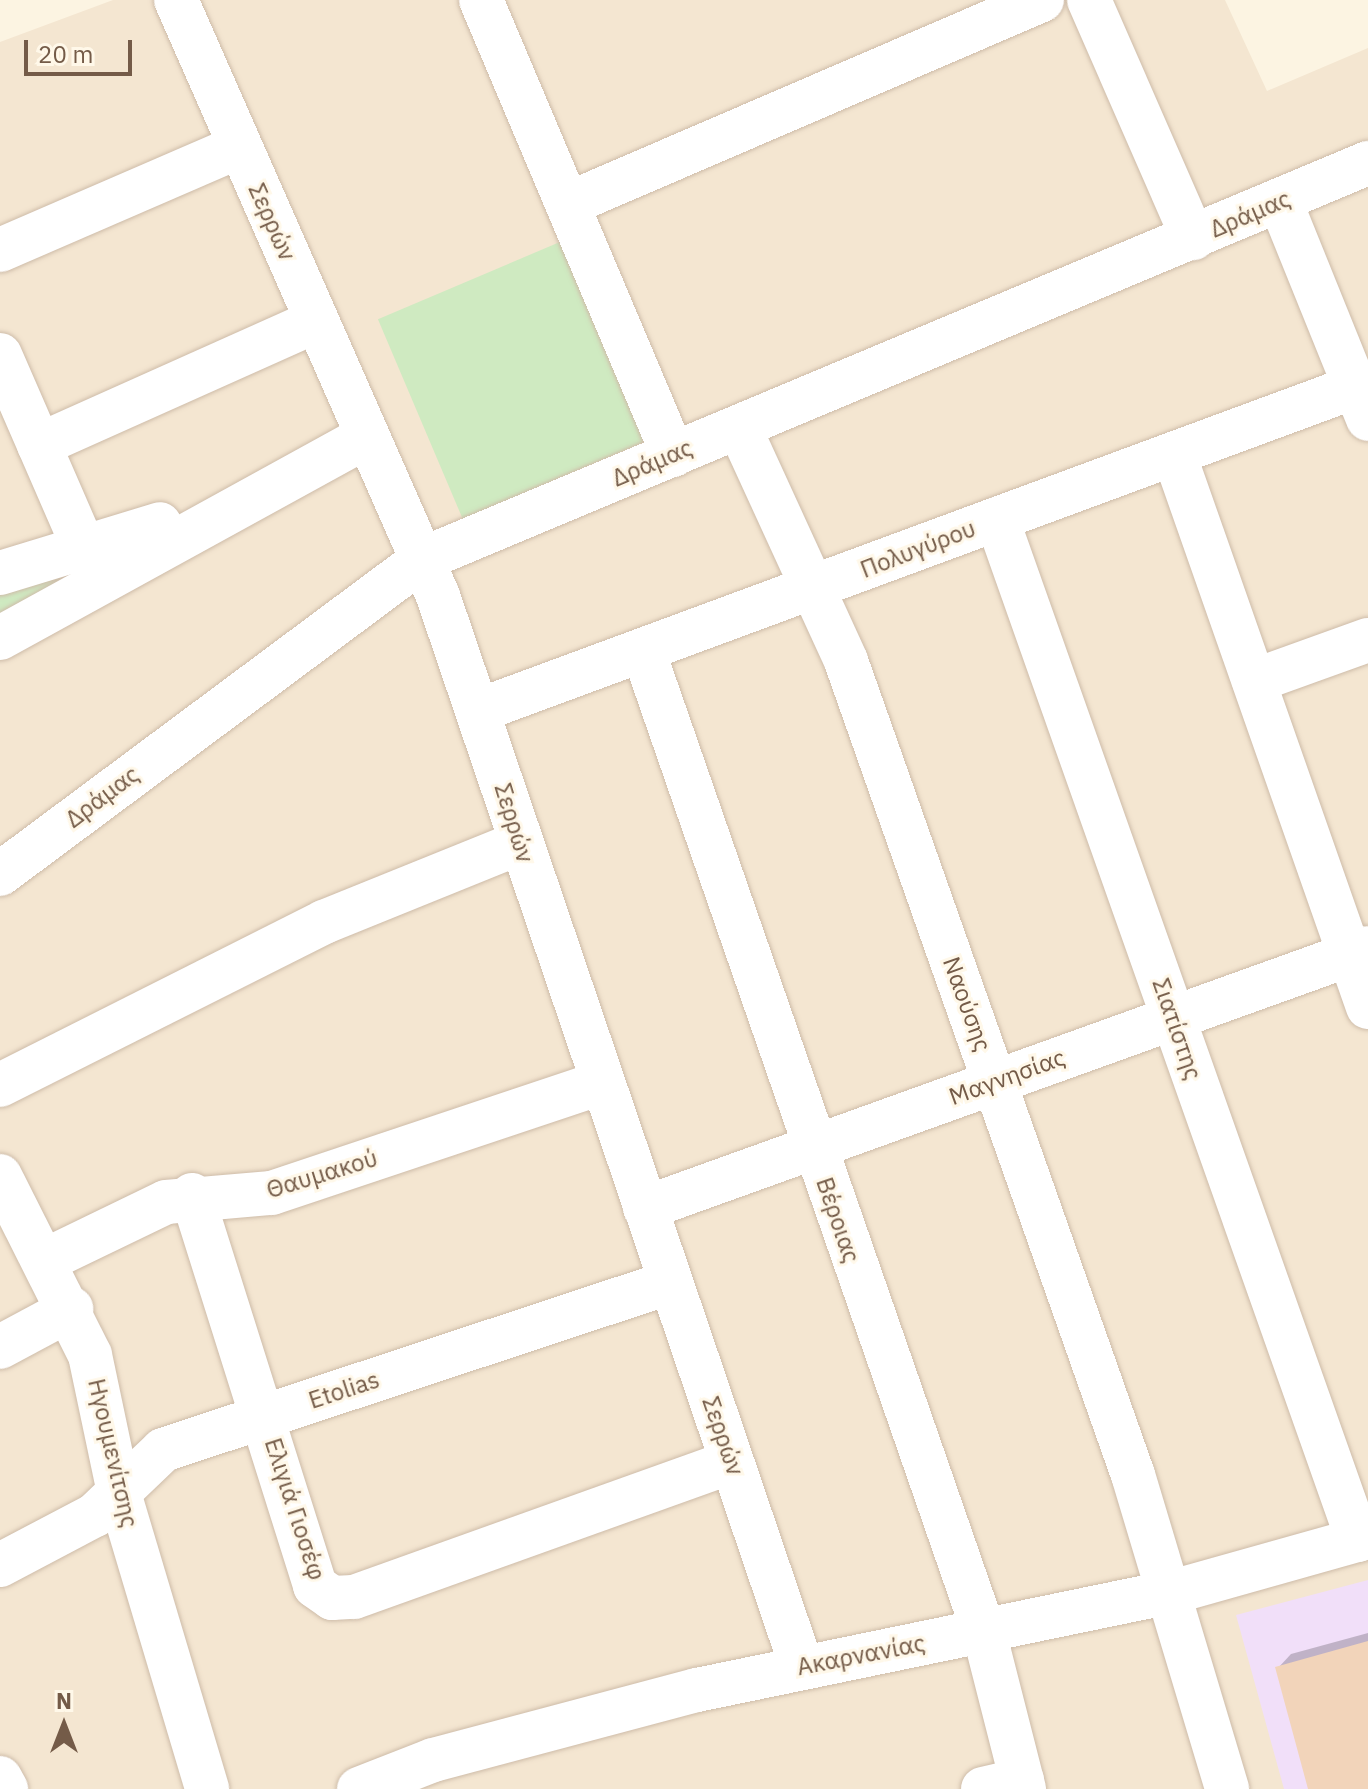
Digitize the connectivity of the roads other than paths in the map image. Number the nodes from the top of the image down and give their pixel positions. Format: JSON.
{"nodes":[{"id":1,"x":176,"y":0,"type":"edge"},
{"id":2,"x":1042,"y":0,"type":"edge"},
{"id":3,"x":1089,"y":0,"type":"edge"},
{"id":4,"x":488,"y":2,"type":"edge"},
{"id":5,"x":238,"y":147,"type":"junction"},
{"id":6,"x":1368,"y":163,"type":"edge"},
{"id":7,"x":1280,"y":201,"type":"junction"},
{"id":8,"x":568,"y":204,"type":"junction"},
{"id":9,"x":1193,"y":238,"type":"junction"},
{"id":10,"x":0,"y":250,"type":"edge"},
{"id":11,"x":316,"y":321,"type":"junction"},
{"id":12,"x":0,"y":355,"type":"edge"},
{"id":13,"x":1362,"y":402,"type":"edge"},
{"id":14,"x":739,"y":427,"type":"junction"},
{"id":15,"x":365,"y":437,"type":"junction"},
{"id":16,"x":39,"y":445,"type":"junction"},
{"id":17,"x":1174,"y":454,"type":"junction"},
{"id":18,"x":673,"y":455,"type":"junction"},
{"id":19,"x":997,"y":519,"type":"junction"},
{"id":20,"x":423,"y":559,"type":"junction"},
{"id":21,"x":90,"y":564,"type":"junction"},
{"id":22,"x":0,"y":573,"type":"edge"},
{"id":23,"x":817,"y":589,"type":"junction"},
{"id":24,"x":0,"y":638,"type":"edge"},
{"id":25,"x":1368,"y":640,"type":"edge"},
{"id":26,"x":644,"y":653,"type":"junction"},
{"id":27,"x":1254,"y":681,"type":"junction"},
{"id":28,"x":480,"y":710,"type":"junction"},
{"id":29,"x":520,"y":843,"type":"junction"},
{"id":30,"x":0,"y":874,"type":"edge"},
{"id":31,"x":1358,"y":951,"type":"edge"},
{"id":32,"x":1368,"y":1007,"type":"edge"},
{"id":33,"x":1173,"y":1018,"type":"junction"},
{"id":34,"x":995,"y":1081,"type":"junction"},
{"id":35,"x":601,"y":1083,"type":"junction"},
{"id":36,"x":0,"y":1085,"type":"edge"},
{"id":37,"x":813,"y":1148,"type":"junction"},
{"id":38,"x":0,"y":1176,"type":"edge"},
{"id":39,"x":192,"y":1195,"type":"junction"},
{"id":40,"x":645,"y":1208,"type":"junction"},
{"id":41,"x":46,"y":1260,"type":"junction"},
{"id":42,"x":671,"y":1282,"type":"junction"},
{"id":43,"x":71,"y":1309,"type":"junction"},
{"id":44,"x":0,"y":1347,"type":"edge"},
{"id":45,"x":266,"y":1416,"type":"junction"},
{"id":46,"x":732,"y":1462,"type":"junction"},
{"id":47,"x":119,"y":1493,"type":"junction"},
{"id":48,"x":1363,"y":1538,"type":"edge"},
{"id":49,"x":0,"y":1565,"type":"edge"},
{"id":50,"x":1172,"y":1592,"type":"junction"},
{"id":51,"x":984,"y":1632,"type":"junction"},
{"id":52,"x":801,"y":1665,"type":"junction"},
{"id":53,"x":0,"y":1778,"type":"edge"},
{"id":54,"x":382,"y":1784,"type":"edge"},
{"id":55,"x":1010,"y":1786,"type":"edge"},
{"id":56,"x":6,"y":1789,"type":"edge"},
{"id":57,"x":207,"y":1789,"type":"edge"},
{"id":58,"x":1227,"y":1789,"type":"edge"}],
"edges":[{"from":1,"to":5,"type":"street","name":"Σερρών"},
{"from":2,"to":8,"type":"street"},
{"from":3,"to":9,"type":"street"},
{"from":4,"to":8,"type":"street"},
{"from":5,"to":10,"type":"street"},
{"from":5,"to":11,"type":"street","name":"Σερρών"},
{"from":6,"to":7,"type":"street","name":"Δράμας"},
{"from":7,"to":9,"type":"street","name":"Δράμας"},
{"from":7,"to":13,"type":"street"},
{"from":8,"to":18,"type":"street"},
{"from":9,"to":14,"type":"street","name":"Δράμας"},
{"from":11,"to":15,"type":"street","name":"Σερρών"},
{"from":11,"to":16,"type":"street"},
{"from":12,"to":16,"type":"street"},
{"from":13,"to":17,"type":"street","name":"Πολυγύρου"},
{"from":14,"to":18,"type":"street","name":"Δράμας"},
{"from":14,"to":23,"type":"street","name":"Ναούσης"},
{"from":15,"to":20,"type":"street","name":"Σερρών"},
{"from":15,"to":21,"type":"street"},
{"from":16,"to":21,"type":"street"},
{"from":17,"to":19,"type":"street","name":"Πολυγύρου"},
{"from":17,"to":27,"type":"street"},
{"from":18,"to":20,"type":"street","name":"Δράμας"},
{"from":19,"to":23,"type":"street","name":"Πολυγύρου"},
{"from":19,"to":33,"type":"street","name":"Σιατίστης"},
{"from":20,"to":28,"type":"street","name":"Σερρών"},
{"from":20,"to":30,"type":"street","name":"Δράμας"},
{"from":21,"to":22,"type":"street"},
{"from":21,"to":24,"type":"street"},
{"from":23,"to":26,"type":"street","name":"Πολυγύρου"},
{"from":23,"to":34,"type":"street","name":"Ναούσης"},
{"from":25,"to":27,"type":"street"},
{"from":26,"to":28,"type":"street","name":"Πολυγύρου"},
{"from":26,"to":37,"type":"street","name":"Βέροιας"},
{"from":27,"to":31,"type":"street"},
{"from":28,"to":29,"type":"street","name":"Σερρών"},
{"from":29,"to":35,"type":"street","name":"Σερρών"},
{"from":29,"to":36,"type":"street"},
{"from":31,"to":32,"type":"street"},
{"from":31,"to":33,"type":"street","name":"Μαγνησίας"},
{"from":33,"to":34,"type":"street","name":"Μαγνησίας"},
{"from":33,"to":48,"type":"street","name":"Σιατίστης"},
{"from":34,"to":37,"type":"street","name":"Μαγνησίας"},
{"from":34,"to":50,"type":"street","name":"Ναούσης"},
{"from":35,"to":39,"type":"street","name":"Θαυμακού"},
{"from":35,"to":40,"type":"street","name":"Σερρών"},
{"from":37,"to":40,"type":"street","name":"Μαγνησίας"},
{"from":37,"to":51,"type":"street","name":"Βέροιας"},
{"from":38,"to":41,"type":"street","name":"Ηγουμενίτσης"},
{"from":39,"to":41,"type":"street","name":"Θαυμακού"},
{"from":39,"to":45,"type":"street","name":"Ελιγιά Γιοσέφ"},
{"from":40,"to":42,"type":"street","name":"Σερρών"},
{"from":41,"to":43,"type":"street","name":"Ηγουμενίτσης"},
{"from":42,"to":45,"type":"street","name":"Etolias"},
{"from":42,"to":46,"type":"street","name":"Σερρών"},
{"from":43,"to":44,"type":"street"},
{"from":43,"to":47,"type":"street","name":"Ηγουμενίτσης"},
{"from":45,"to":46,"type":"street","name":"Ελιγιά Γιοσέφ"},
{"from":45,"to":47,"type":"street","name":"Etolias"},
{"from":46,"to":52,"type":"street","name":"Σερρών"},
{"from":47,"to":49,"type":"street","name":"Etolias"},
{"from":47,"to":57,"type":"street","name":"Ηγουμενίτσης"},
{"from":48,"to":50,"type":"street","name":"Ακαρνανίας"},
{"from":50,"to":51,"type":"street","name":"Ακαρνανίας"},
{"from":50,"to":58,"type":"street","name":"Ναούσης"},
{"from":51,"to":52,"type":"street","name":"Ακαρνανίας"},
{"from":51,"to":55,"type":"street","name":"Βέροιας"},
{"from":52,"to":54,"type":"street","name":"Ακαρνανίας"},
{"from":53,"to":56,"type":"street"}]}
